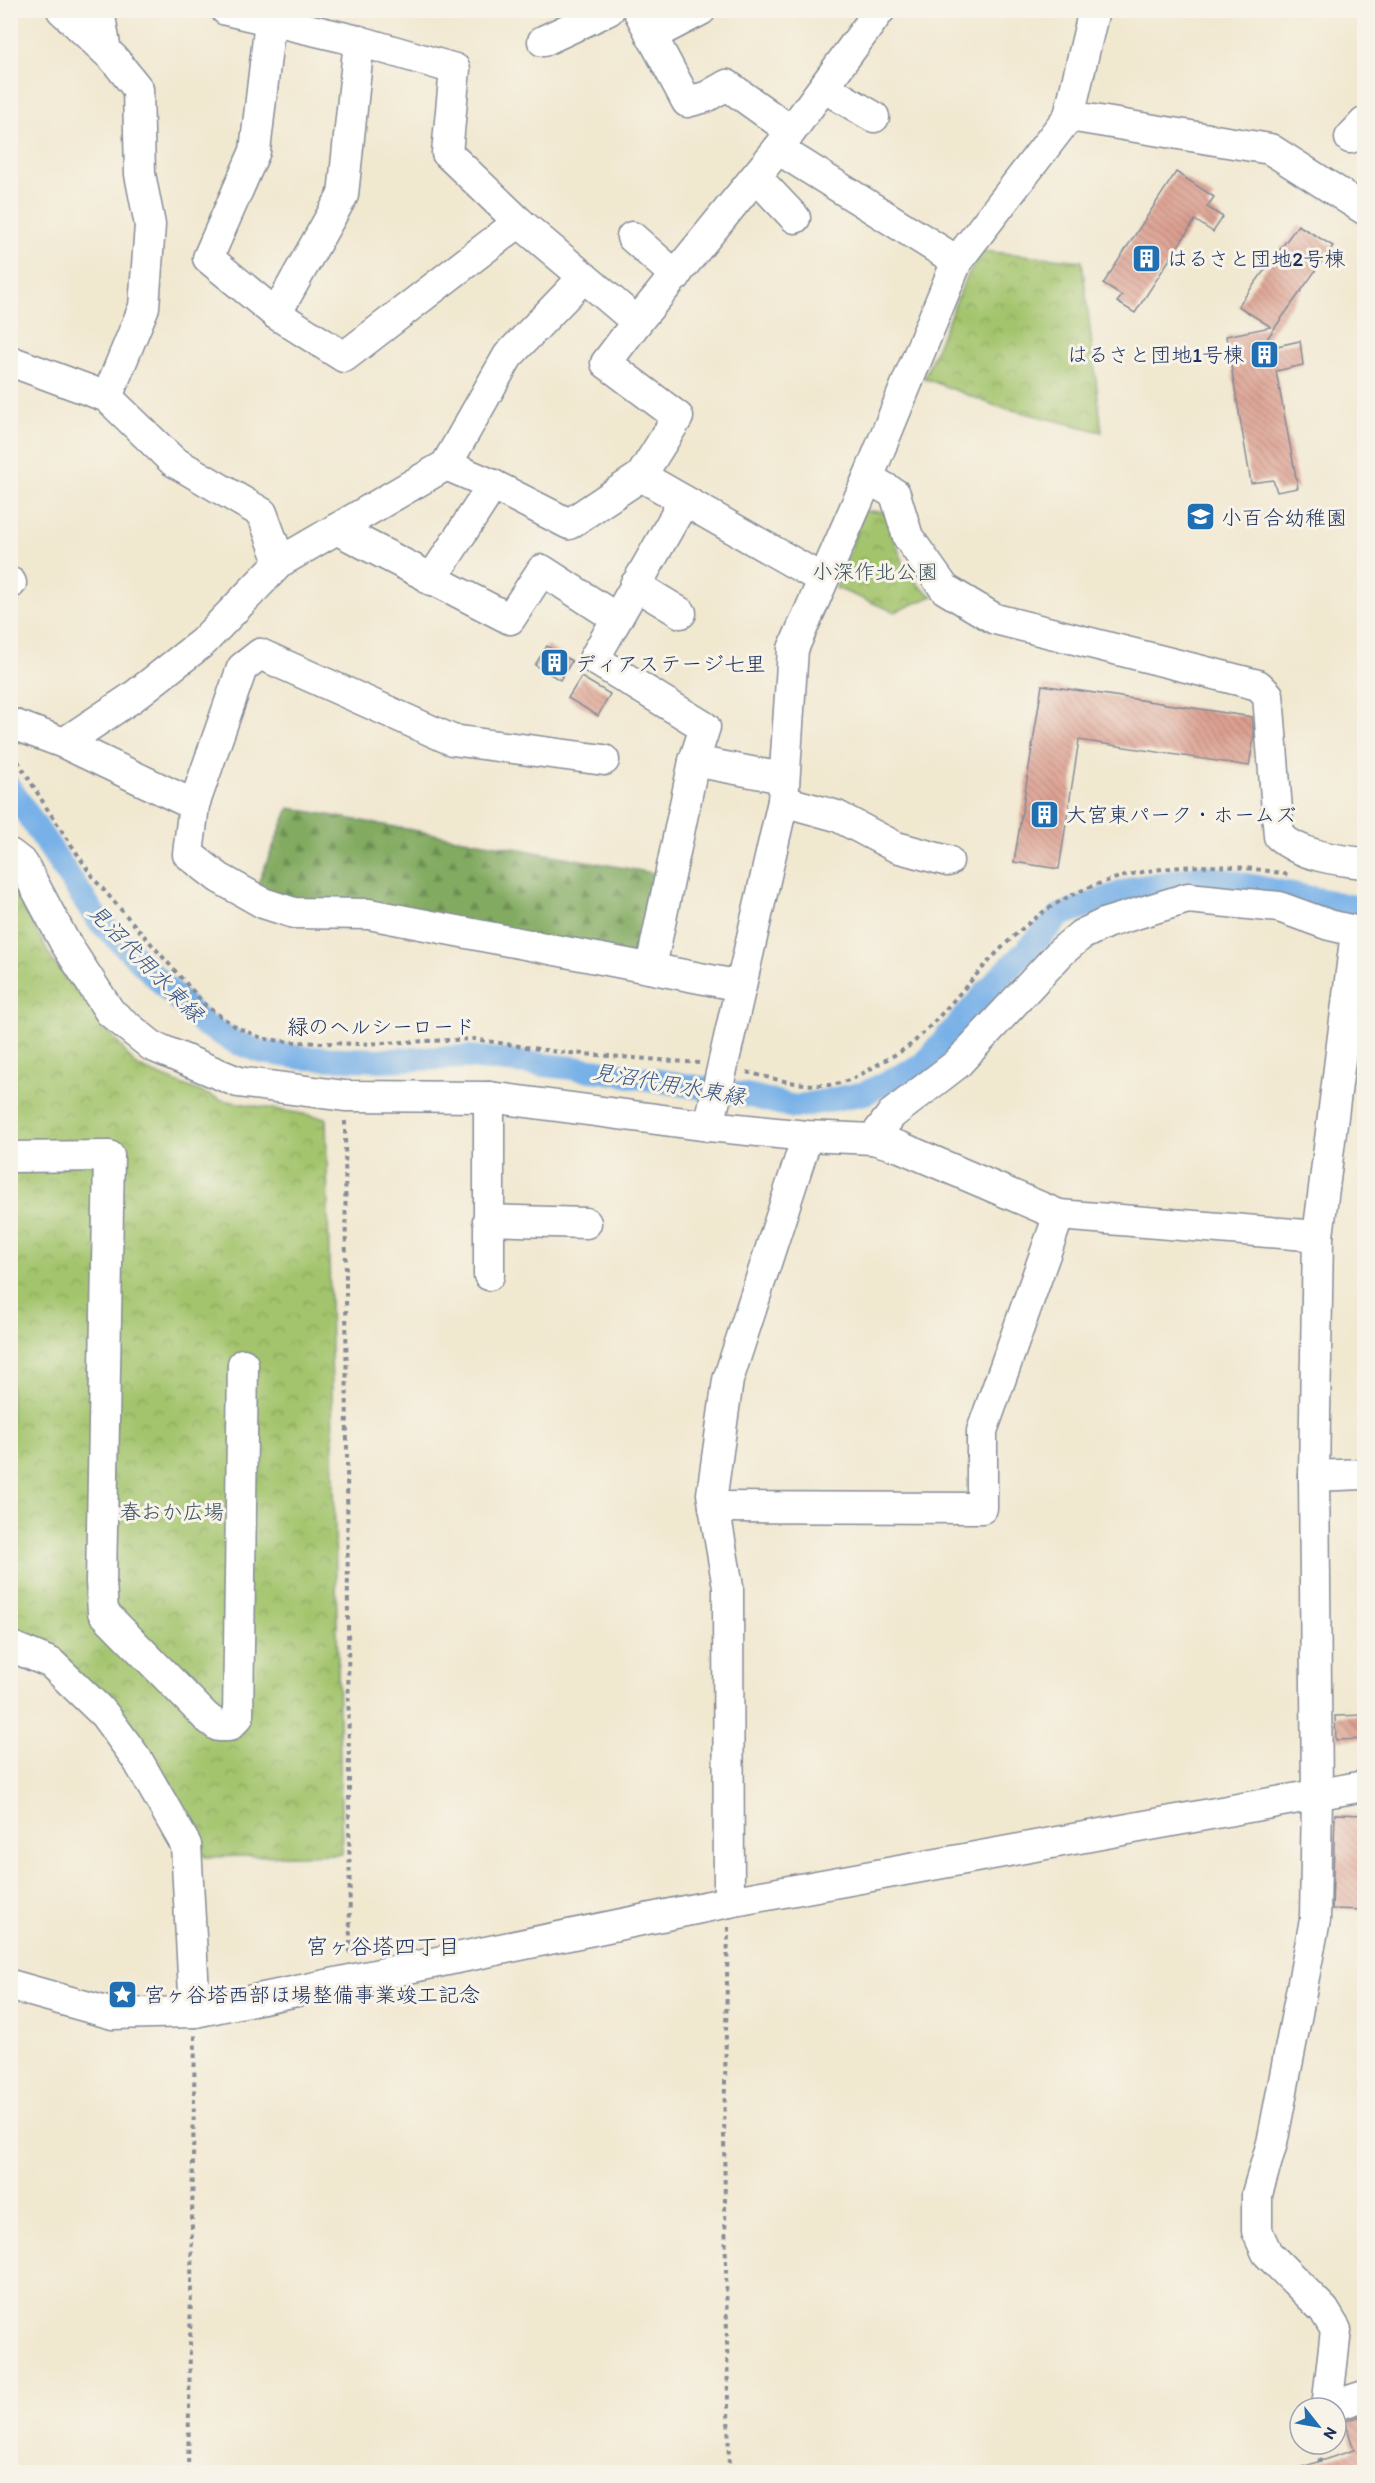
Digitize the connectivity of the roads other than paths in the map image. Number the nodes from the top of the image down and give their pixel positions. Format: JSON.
{"nodes":[{"id":1,"x":62,"y":10,"type":"edge"},
{"id":2,"x":99,"y":10,"type":"edge"},
{"id":3,"x":226,"y":10,"type":"edge"},
{"id":4,"x":609,"y":10,"type":"edge"},
{"id":5,"x":701,"y":10,"type":"edge"},
{"id":6,"x":880,"y":10,"type":"edge"},
{"id":7,"x":1094,"y":10,"type":"edge"},
{"id":8,"x":270,"y":21,"type":"junction"},
{"id":9,"x":645,"y":23,"type":"edge"},
{"id":10,"x":359,"y":41,"type":"junction"},
{"id":11,"x":543,"y":41,"type":"dead end"},
{"id":12,"x":106,"y":51,"type":"junction"},
{"id":13,"x":825,"y":88,"type":"junction"},
{"id":14,"x":1068,"y":116,"type":"junction"},
{"id":15,"x":874,"y":117,"type":"dead end"},
{"id":16,"x":785,"y":140,"type":"junction"},
{"id":17,"x":756,"y":177,"type":"junction"},
{"id":18,"x":1365,"y":209,"type":"edge"},
{"id":19,"x":795,"y":218,"type":"dead end"},
{"id":20,"x":519,"y":222,"type":"junction"},
{"id":21,"x":632,"y":237,"type":"dead end"},
{"id":22,"x":957,"y":261,"type":"junction"},
{"id":23,"x":676,"y":276,"type":"junction"},
{"id":24,"x":584,"y":278,"type":"junction"},
{"id":25,"x":276,"y":314,"type":"junction"},
{"id":26,"x":636,"y":322,"type":"junction"},
{"id":27,"x":10,"y":362,"type":"edge"},
{"id":28,"x":108,"y":397,"type":"junction"},
{"id":29,"x":446,"y":465,"type":"junction"},
{"id":30,"x":641,"y":476,"type":"junction"},
{"id":31,"x":868,"y":478,"type":"junction"},
{"id":32,"x":493,"y":485,"type":"junction"},
{"id":33,"x":684,"y":501,"type":"junction"},
{"id":34,"x":336,"y":529,"type":"junction"},
{"id":35,"x":280,"y":561,"type":"junction"},
{"id":36,"x":822,"y":579,"type":"junction"},
{"id":37,"x":431,"y":580,"type":"junction"},
{"id":38,"x":635,"y":585,"type":"junction"},
{"id":39,"x":681,"y":613,"type":"dead end"},
{"id":40,"x":616,"y":618,"type":"junction"},
{"id":41,"x":203,"y":642,"type":"junction"},
{"id":42,"x":242,"y":668,"type":"junction"},
{"id":43,"x":10,"y":723,"type":"edge"},
{"id":44,"x":64,"y":743,"type":"junction"},
{"id":45,"x":604,"y":760,"type":"dead end"},
{"id":46,"x":694,"y":761,"type":"junction"},
{"id":47,"x":783,"y":790,"type":"junction"},
{"id":48,"x":194,"y":805,"type":"junction"},
{"id":49,"x":10,"y":854,"type":"edge"},
{"id":50,"x":948,"y":861,"type":"dead end"},
{"id":51,"x":1365,"y":862,"type":"edge"},
{"id":52,"x":1360,"y":932,"type":"edge"},
{"id":53,"x":651,"y":968,"type":"junction"},
{"id":54,"x":741,"y":986,"type":"junction"},
{"id":55,"x":489,"y":1097,"type":"junction"},
{"id":56,"x":710,"y":1119,"type":"junction"},
{"id":57,"x":806,"y":1136,"type":"junction"},
{"id":58,"x":873,"y":1139,"type":"junction"},
{"id":59,"x":10,"y":1157,"type":"edge"},
{"id":60,"x":1059,"y":1215,"type":"junction"},
{"id":61,"x":488,"y":1220,"type":"junction"},
{"id":62,"x":586,"y":1223,"type":"dead end"},
{"id":63,"x":1318,"y":1236,"type":"junction"},
{"id":64,"x":489,"y":1275,"type":"dead end"},
{"id":65,"x":243,"y":1364,"type":"dead end"},
{"id":66,"x":1365,"y":1474,"type":"edge"},
{"id":67,"x":1314,"y":1476,"type":"junction"},
{"id":68,"x":714,"y":1507,"type":"junction"},
{"id":69,"x":10,"y":1646,"type":"edge"},
{"id":70,"x":1365,"y":1786,"type":"edge"},
{"id":71,"x":1317,"y":1794,"type":"junction"},
{"id":72,"x":729,"y":1902,"type":"junction"},
{"id":73,"x":10,"y":1985,"type":"edge"},
{"id":74,"x":195,"y":2012,"type":"junction"},
{"id":75,"x":1365,"y":2396,"type":"edge"}],
"edges":[{"from":1,"to":12,"type":"street"},
{"from":2,"to":12,"type":"street"},
{"from":3,"to":8,"type":"street"},
{"from":4,"to":11,"type":"street"},
{"from":5,"to":9,"type":"street"},
{"from":6,"to":13,"type":"street"},
{"from":7,"to":14,"type":"street"},
{"from":8,"to":10,"type":"street"},
{"from":8,"to":25,"type":"street"},
{"from":9,"to":16,"type":"street"},
{"from":10,"to":20,"type":"street"},
{"from":10,"to":25,"type":"street"},
{"from":12,"to":28,"type":"street"},
{"from":13,"to":15,"type":"street"},
{"from":13,"to":16,"type":"street"},
{"from":14,"to":18,"type":"street"},
{"from":14,"to":22,"type":"street"},
{"from":16,"to":17,"type":"street"},
{"from":16,"to":22,"type":"street"},
{"from":17,"to":19,"type":"street"},
{"from":17,"to":23,"type":"street"},
{"from":20,"to":24,"type":"street"},
{"from":20,"to":25,"type":"street"},
{"from":21,"to":23,"type":"street"},
{"from":22,"to":31,"type":"street"},
{"from":23,"to":26,"type":"street"},
{"from":24,"to":26,"type":"street"},
{"from":24,"to":29,"type":"street"},
{"from":26,"to":30,"type":"street"},
{"from":27,"to":28,"type":"street"},
{"from":28,"to":35,"type":"street"},
{"from":29,"to":32,"type":"street"},
{"from":29,"to":34,"type":"street"},
{"from":30,"to":32,"type":"street"},
{"from":30,"to":33,"type":"street"},
{"from":31,"to":36,"type":"street"},
{"from":31,"to":51,"type":"street"},
{"from":32,"to":37,"type":"street"},
{"from":33,"to":36,"type":"street"},
{"from":33,"to":38,"type":"street"},
{"from":34,"to":35,"type":"street"},
{"from":34,"to":37,"type":"street"},
{"from":35,"to":41,"type":"street"},
{"from":36,"to":47,"type":"street"},
{"from":37,"to":40,"type":"street"},
{"from":38,"to":39,"type":"street"},
{"from":38,"to":40,"type":"street"},
{"from":40,"to":46,"type":"street"},
{"from":41,"to":42,"type":"street"},
{"from":41,"to":44,"type":"street"},
{"from":42,"to":45,"type":"street"},
{"from":42,"to":48,"type":"street"},
{"from":43,"to":44,"type":"street"},
{"from":44,"to":48,"type":"street"},
{"from":46,"to":47,"type":"street"},
{"from":46,"to":53,"type":"street"},
{"from":47,"to":50,"type":"street"},
{"from":47,"to":54,"type":"street"},
{"from":48,"to":53,"type":"street"},
{"from":49,"to":55,"type":"street"},
{"from":52,"to":58,"type":"street"},
{"from":52,"to":63,"type":"street"},
{"from":53,"to":54,"type":"street"},
{"from":54,"to":56,"type":"street"},
{"from":55,"to":56,"type":"street"},
{"from":55,"to":61,"type":"street"},
{"from":56,"to":57,"type":"street"},
{"from":57,"to":58,"type":"street"},
{"from":57,"to":68,"type":"street"},
{"from":58,"to":60,"type":"street"},
{"from":59,"to":65,"type":"street"},
{"from":60,"to":63,"type":"street"},
{"from":60,"to":68,"type":"street"},
{"from":61,"to":62,"type":"street"},
{"from":61,"to":64,"type":"street"},
{"from":63,"to":67,"type":"street"},
{"from":66,"to":67,"type":"street"},
{"from":67,"to":71,"type":"street"},
{"from":68,"to":72,"type":"street"},
{"from":69,"to":74,"type":"street"},
{"from":70,"to":71,"type":"street"},
{"from":71,"to":72,"type":"street"},
{"from":71,"to":75,"type":"street"},
{"from":72,"to":74,"type":"street"},
{"from":73,"to":74,"type":"street"}]}
